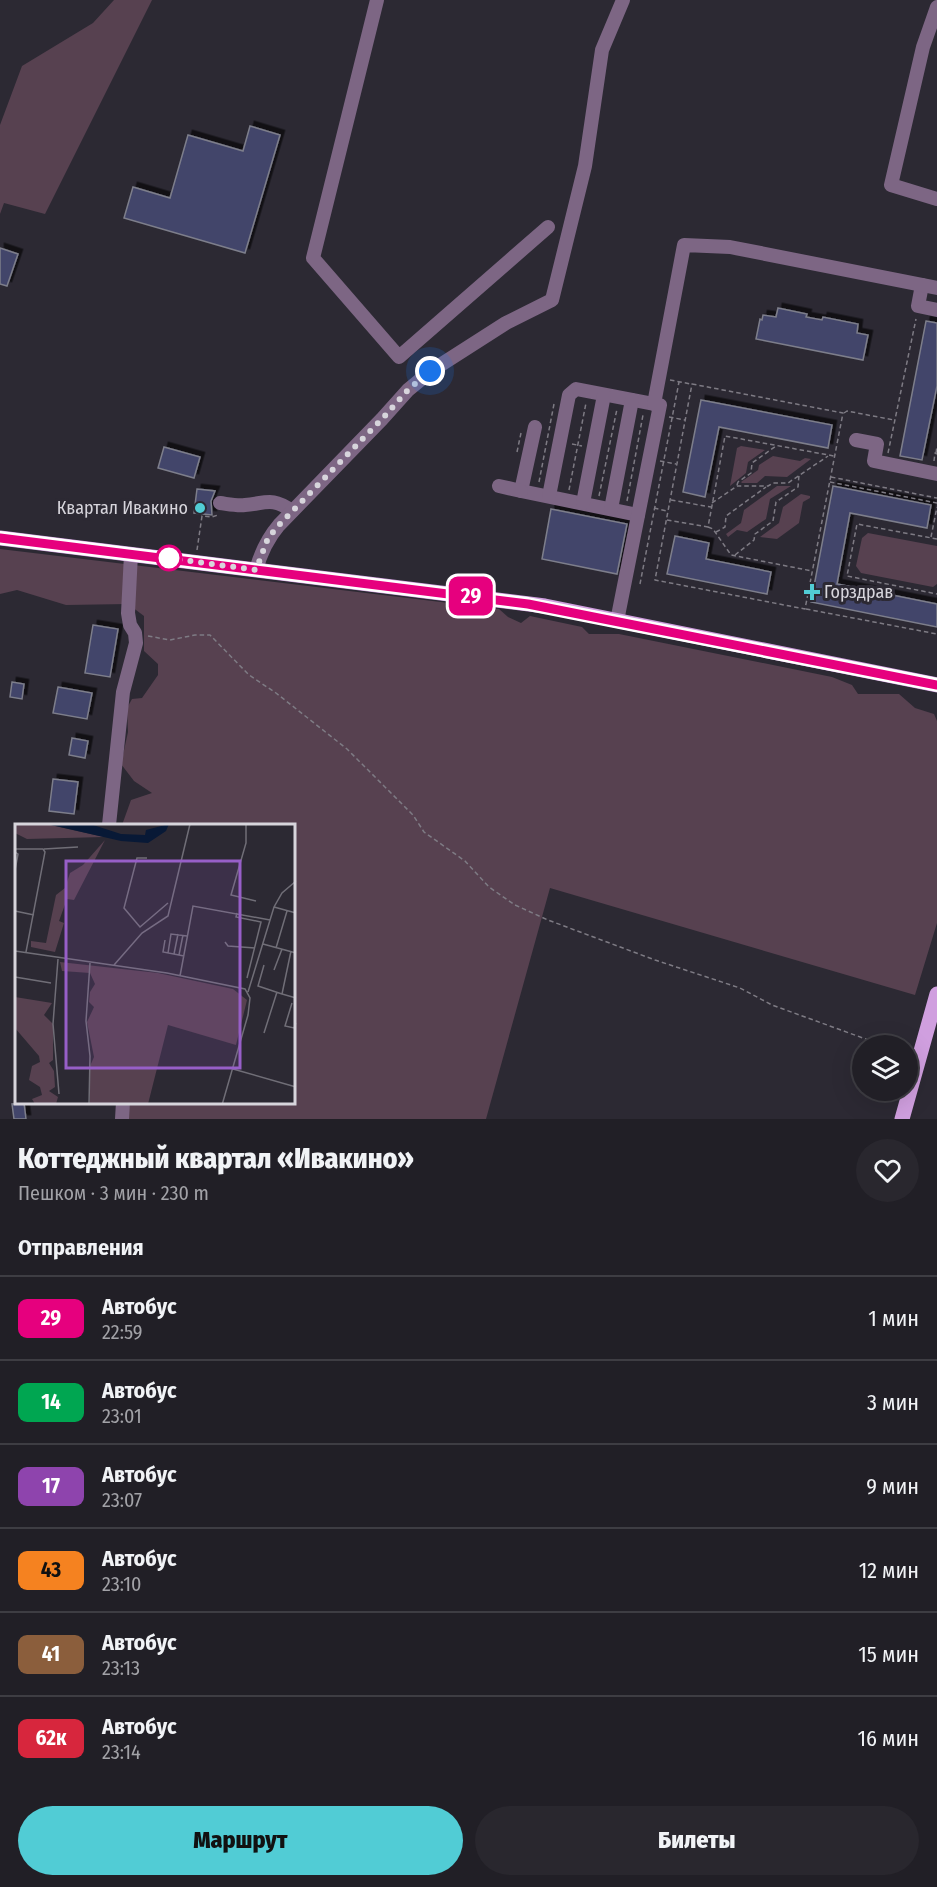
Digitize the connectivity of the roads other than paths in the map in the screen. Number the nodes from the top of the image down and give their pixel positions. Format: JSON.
{"nodes":[{"id":1,"x":377,"y":0,"type":"edge"},
{"id":2,"x":623,"y":0,"type":"edge"},
{"id":3,"x":937,"y":7,"type":"edge"},
{"id":4,"x":937,"y":199,"type":"edge"},
{"id":5,"x":548,"y":227,"type":"dead end"},
{"id":6,"x":922,"y":285,"type":"junction"},
{"id":7,"x":937,"y":288,"type":"edge"},
{"id":8,"x":937,"y":310,"type":"edge"},
{"id":9,"x":604,"y":395,"type":"junction"},
{"id":10,"x":625,"y":399,"type":"junction"},
{"id":11,"x":650,"y":403,"type":"junction"},
{"id":12,"x":535,"y":427,"type":"dead end"},
{"id":13,"x":856,"y":440,"type":"dead end"},
{"id":14,"x":935,"y":470,"type":"edge"},
{"id":15,"x":499,"y":486,"type":"dead end"},
{"id":16,"x":521,"y":491,"type":"junction"},
{"id":17,"x":549,"y":496,"type":"junction"},
{"id":18,"x":220,"y":503,"type":"road end"},
{"id":19,"x":583,"y":503,"type":"junction"},
{"id":20,"x":618,"y":510,"type":"junction"},
{"id":21,"x":292,"y":511,"type":"junction"},
{"id":22,"x":0,"y":538,"type":"edge"},
{"id":23,"x":130,"y":554,"type":"junction"},
{"id":24,"x":256,"y":570,"type":"junction"},
{"id":25,"x":617,"y":621,"type":"junction"},
{"id":26,"x":937,"y":685,"type":"edge"},
{"id":27,"x":109,"y":824,"type":"edge"},
{"id":28,"x":937,"y":994,"type":"edge"},
{"id":29,"x":123,"y":1104,"type":"edge"},
{"id":30,"x":122,"y":1119,"type":"edge"},
{"id":31,"x":902,"y":1119,"type":"edge"}],
"edges":[{"from":1,"to":5,"type":"street"},
{"from":2,"to":21,"type":"street"},
{"from":3,"to":4,"type":"street"},
{"from":6,"to":7,"type":"street"},
{"from":6,"to":8,"type":"street"},
{"from":6,"to":11,"type":"street"},
{"from":9,"to":10,"type":"street"},
{"from":9,"to":17,"type":"street"},
{"from":9,"to":19,"type":"street"},
{"from":10,"to":11,"type":"street"},
{"from":10,"to":20,"type":"street"},
{"from":11,"to":20,"type":"street"},
{"from":12,"to":16,"type":"street"},
{"from":13,"to":14,"type":"street"},
{"from":15,"to":16,"type":"street"},
{"from":16,"to":17,"type":"street"},
{"from":17,"to":19,"type":"street"},
{"from":18,"to":21,"type":"street"},
{"from":19,"to":20,"type":"street"},
{"from":20,"to":25,"type":"street"},
{"from":21,"to":24,"type":"street"},
{"from":22,"to":23,"type":"main road"},
{"from":23,"to":24,"type":"main road"},
{"from":23,"to":27,"type":"street"},
{"from":24,"to":25,"type":"main road"},
{"from":25,"to":26,"type":"main road"},
{"from":28,"to":31,"type":"main road"},
{"from":29,"to":30,"type":"street"}]}
